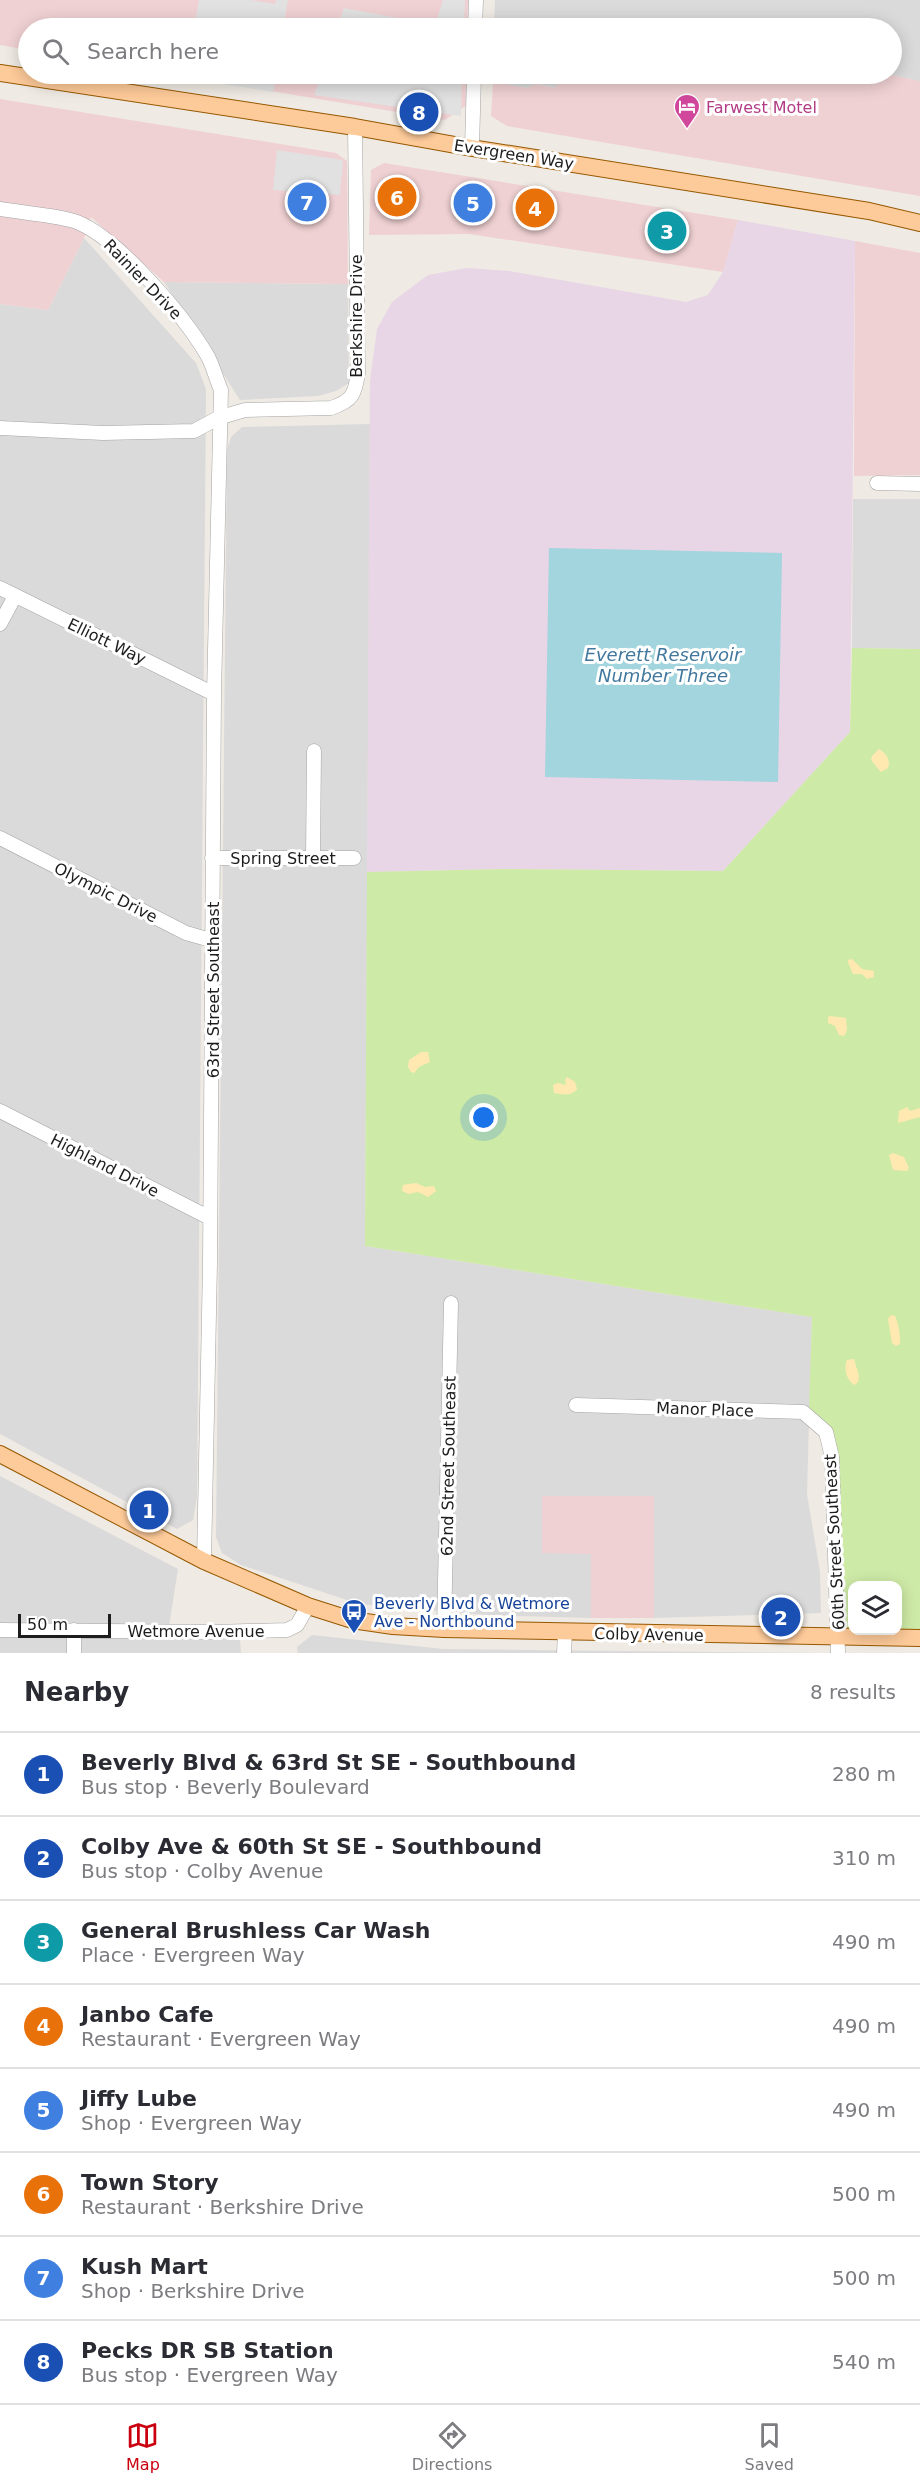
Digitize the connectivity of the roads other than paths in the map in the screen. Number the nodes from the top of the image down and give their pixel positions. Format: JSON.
{"nodes":[{"id":1,"x":476,"y":0,"type":"edge"},
{"id":2,"x":475,"y":18,"type":"edge"},
{"id":3,"x":0,"y":73,"type":"edge"},
{"id":4,"x":18,"y":76,"type":"edge"},
{"id":5,"x":74,"y":84,"type":"edge"},
{"id":6,"x":474,"y":84,"type":"edge"},
{"id":7,"x":355,"y":126,"type":"junction"},
{"id":8,"x":472,"y":148,"type":"junction"},
{"id":9,"x":0,"y":209,"type":"edge"},
{"id":10,"x":920,"y":223,"type":"edge"},
{"id":11,"x":218,"y":418,"type":"junction"},
{"id":12,"x":0,"y":428,"type":"edge"},
{"id":13,"x":877,"y":483,"type":"dead end"},
{"id":14,"x":920,"y":484,"type":"edge"},
{"id":15,"x":0,"y":588,"type":"edge"},
{"id":16,"x":15,"y":596,"type":"junction"},
{"id":17,"x":0,"y":624,"type":"edge"},
{"id":18,"x":214,"y":694,"type":"junction"},
{"id":19,"x":314,"y":751,"type":"dead end"},
{"id":20,"x":0,"y":838,"type":"edge"},
{"id":21,"x":212,"y":858,"type":"junction"},
{"id":22,"x":313,"y":858,"type":"junction"},
{"id":23,"x":354,"y":858,"type":"dead end"},
{"id":24,"x":214,"y":941,"type":"junction"},
{"id":25,"x":0,"y":1111,"type":"edge"},
{"id":26,"x":210,"y":1218,"type":"junction"},
{"id":27,"x":451,"y":1302,"type":"dead end"},
{"id":28,"x":576,"y":1405,"type":"dead end"},
{"id":29,"x":826,"y":1432,"type":"joint"},
{"id":30,"x":0,"y":1454,"type":"edge"},
{"id":31,"x":204,"y":1561,"type":"junction"},
{"id":32,"x":308,"y":1606,"type":"junction"},
{"id":33,"x":444,"y":1629,"type":"junction"},
{"id":34,"x":0,"y":1630,"type":"edge"},
{"id":35,"x":74,"y":1630,"type":"junction"},
{"id":36,"x":565,"y":1632,"type":"junction"},
{"id":37,"x":920,"y":1638,"type":"edge"},
{"id":38,"x":838,"y":1645,"type":"edge"},
{"id":39,"x":75,"y":1653,"type":"edge"},
{"id":40,"x":564,"y":1653,"type":"edge"}],
"edges":[{"from":1,"to":2,"type":"street"},
{"from":3,"to":4,"type":"main road","name":"Evergreen Way"},
{"from":5,"to":7,"type":"main road","name":"Evergreen Way"},
{"from":6,"to":8,"type":"street"},
{"from":7,"to":8,"type":"main road","name":"Evergreen Way"},
{"from":7,"to":11,"type":"street","name":"Berkshire Drive"},
{"from":8,"to":10,"type":"main road","name":"Evergreen Way"},
{"from":9,"to":11,"type":"street","name":"Rainier Drive"},
{"from":11,"to":12,"type":"street","name":"Berkshire Drive"},
{"from":11,"to":18,"type":"street","name":"63rd Street Southeast"},
{"from":13,"to":14,"type":"street"},
{"from":15,"to":16,"type":"street","name":"Elliott Way"},
{"from":16,"to":17,"type":"street"},
{"from":16,"to":18,"type":"street","name":"Elliott Way"},
{"from":18,"to":21,"type":"street","name":"63rd Street Southeast"},
{"from":19,"to":22,"type":"street"},
{"from":20,"to":24,"type":"street","name":"Olympic Drive"},
{"from":21,"to":22,"type":"street","name":"Spring Street"},
{"from":21,"to":24,"type":"street","name":"63rd Street Southeast"},
{"from":22,"to":23,"type":"street","name":"Spring Street"},
{"from":24,"to":26,"type":"street","name":"63rd Street Southeast"},
{"from":25,"to":26,"type":"street","name":"Highland Drive"},
{"from":26,"to":31,"type":"street","name":"63rd Street Southeast"},
{"from":27,"to":33,"type":"street","name":"62nd Street Southeast"},
{"from":28,"to":29,"type":"street","name":"Manor Place"},
{"from":29,"to":38,"type":"street","name":"60th Street Southeast"},
{"from":30,"to":31,"type":"main road","name":"Colby Avenue"},
{"from":31,"to":32,"type":"main road","name":"Colby Avenue"},
{"from":32,"to":33,"type":"main road","name":"Colby Avenue"},
{"from":32,"to":35,"type":"street","name":"Wetmore Avenue"},
{"from":33,"to":36,"type":"main road","name":"Colby Avenue"},
{"from":34,"to":35,"type":"street","name":"Wetmore Avenue"},
{"from":35,"to":39,"type":"street"},
{"from":36,"to":38,"type":"main road","name":"Colby Avenue"},
{"from":36,"to":40,"type":"street"},
{"from":37,"to":38,"type":"main road","name":"Colby Avenue"}]}
